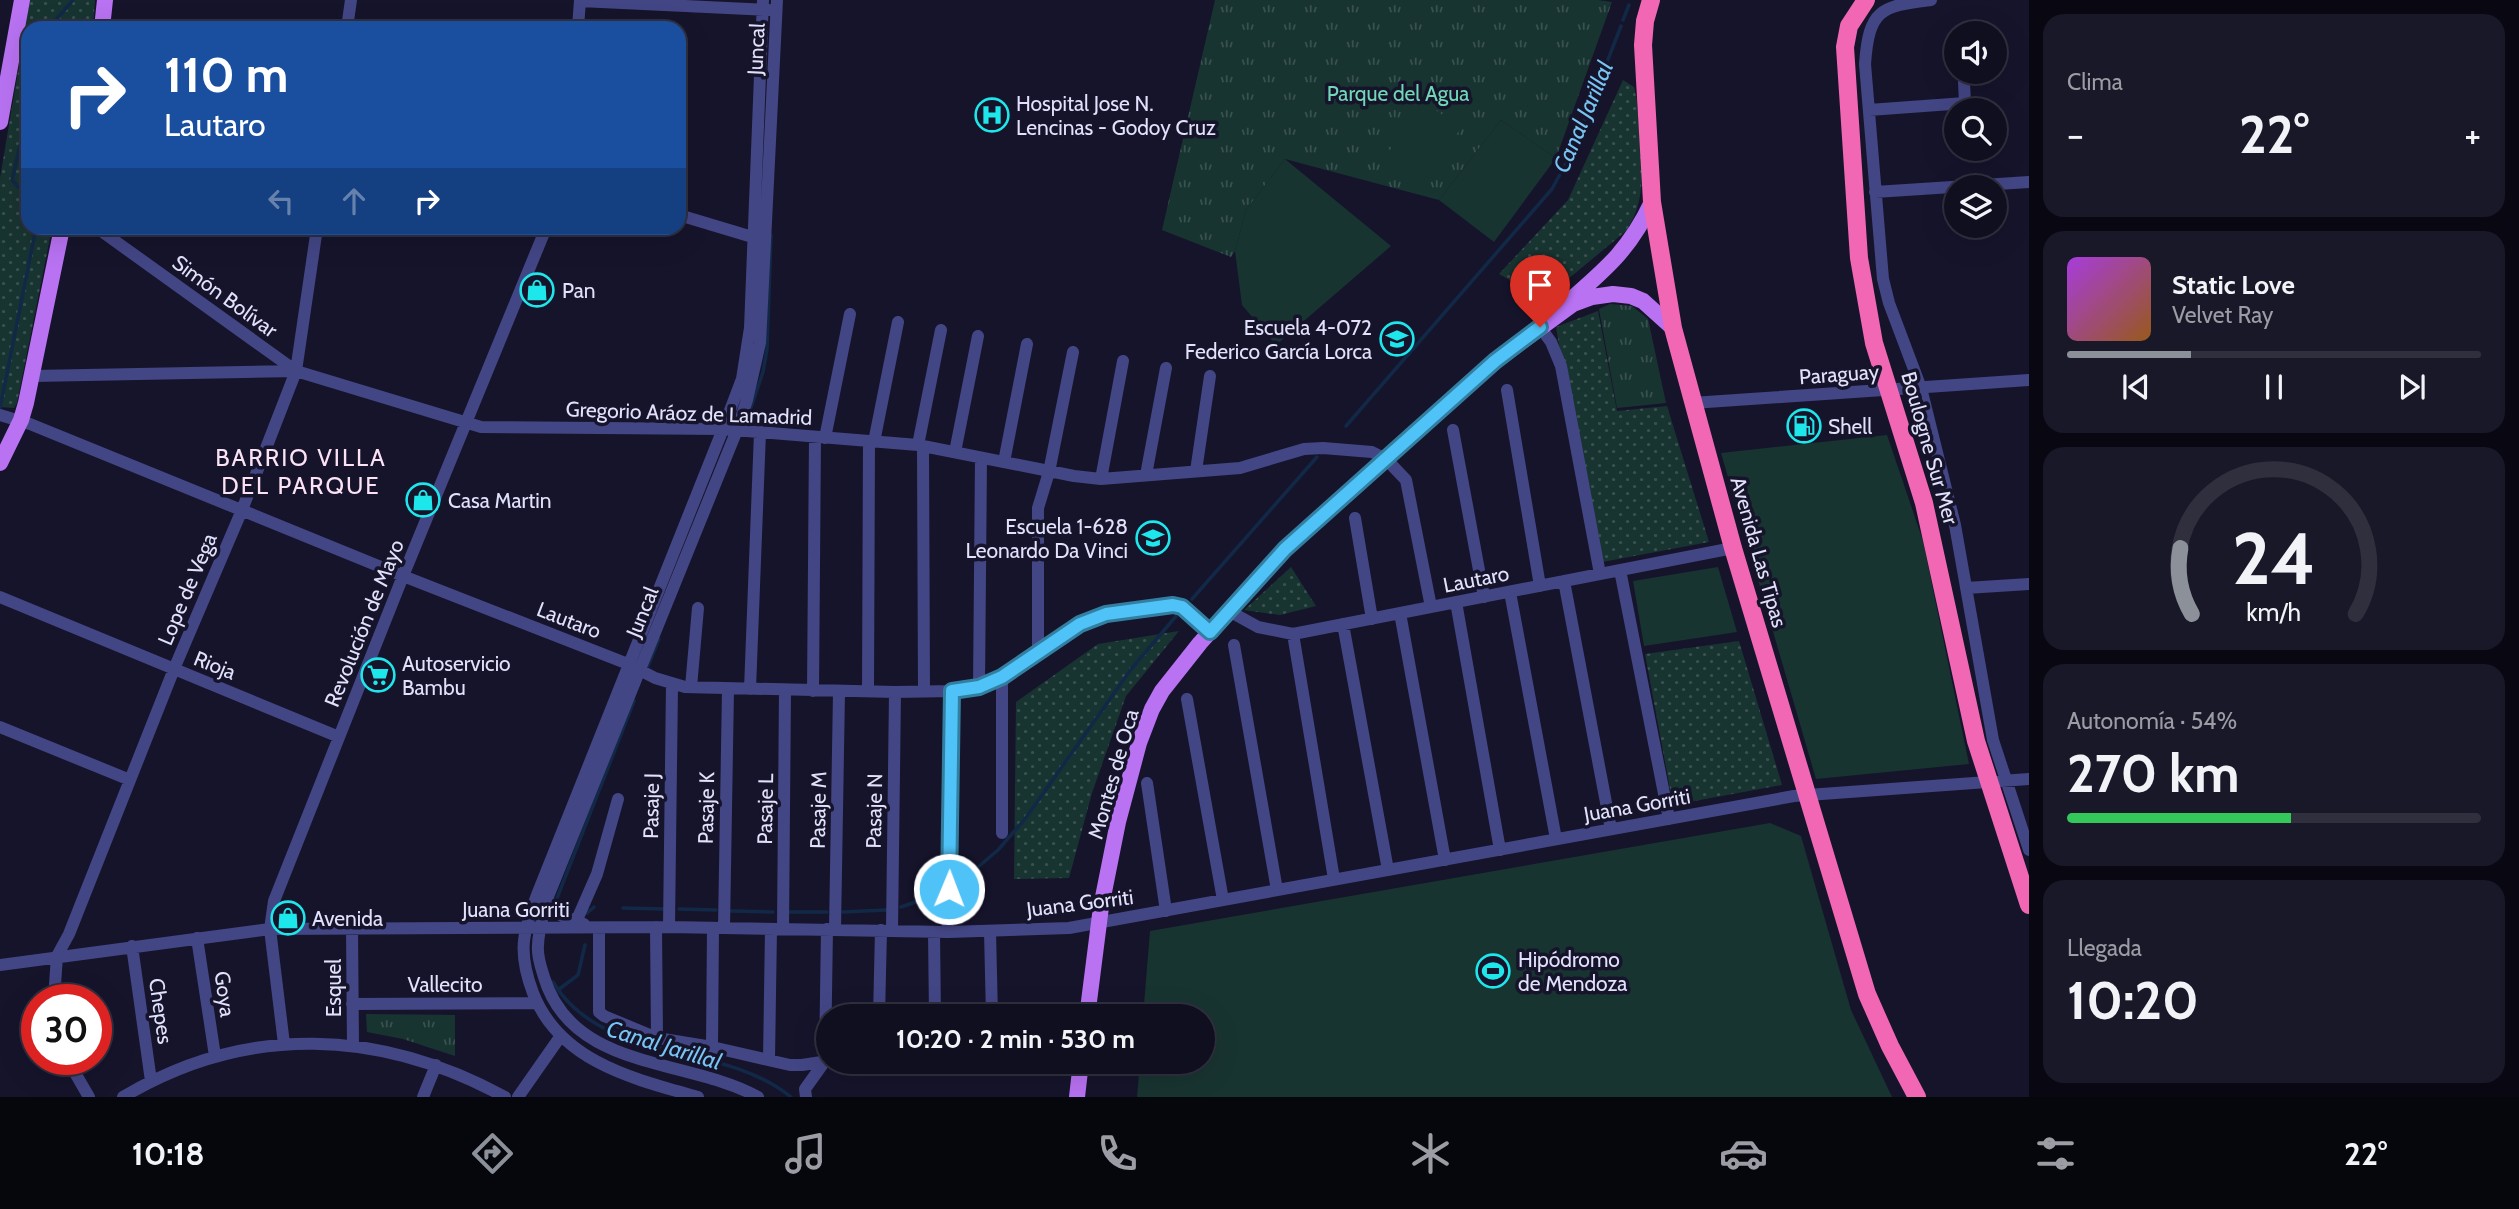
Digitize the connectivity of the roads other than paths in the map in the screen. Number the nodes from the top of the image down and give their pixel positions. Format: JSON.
{"nodes":[{"id":1,"x":22,"y":0,"type":"edge"},
{"id":2,"x":105,"y":0,"type":"edge"},
{"id":3,"x":351,"y":0,"type":"edge"},
{"id":4,"x":1637,"y":0,"type":"edge"},
{"id":5,"x":1651,"y":0,"type":"edge"},
{"id":6,"x":1866,"y":0,"type":"edge"},
{"id":7,"x":1931,"y":0,"type":"edge"},
{"id":8,"x":580,"y":1,"type":"edge"},
{"id":9,"x":763,"y":5,"type":"edge"},
{"id":10,"x":777,"y":5,"type":"edge"},
{"id":11,"x":103,"y":21,"type":"edge"},
{"id":12,"x":348,"y":21,"type":"edge"},
{"id":13,"x":579,"y":21,"type":"edge"},
{"id":14,"x":1646,"y":21,"type":"junction"},
{"id":15,"x":1964,"y":84,"type":"edge"},
{"id":16,"x":2,"y":97,"type":"edge"},
{"id":17,"x":1868,"y":110,"type":"junction"},
{"id":18,"x":0,"y":122,"type":"edge"},
{"id":19,"x":2029,"y":182,"type":"edge"},
{"id":20,"x":1875,"y":192,"type":"junction"},
{"id":21,"x":1652,"y":202,"type":"junction"},
{"id":22,"x":686,"y":217,"type":"edge"},
{"id":23,"x":61,"y":235,"type":"edge"},
{"id":24,"x":107,"y":235,"type":"edge"},
{"id":25,"x":316,"y":235,"type":"edge"},
{"id":26,"x":543,"y":235,"type":"edge"},
{"id":27,"x":759,"y":239,"type":"junction"},
{"id":28,"x":850,"y":314,"type":"dead end"},
{"id":29,"x":898,"y":322,"type":"dead end"},
{"id":30,"x":1540,"y":327,"type":"junction"},
{"id":31,"x":1673,"y":328,"type":"junction"},
{"id":32,"x":941,"y":330,"type":"dead end"},
{"id":33,"x":978,"y":336,"type":"dead end"},
{"id":34,"x":1027,"y":344,"type":"dead end"},
{"id":35,"x":1073,"y":352,"type":"dead end"},
{"id":36,"x":1123,"y":361,"type":"dead end"},
{"id":37,"x":1166,"y":369,"type":"dead end"},
{"id":38,"x":296,"y":371,"type":"junction"},
{"id":39,"x":33,"y":376,"type":"junction"},
{"id":40,"x":1210,"y":376,"type":"dead end"},
{"id":41,"x":2029,"y":380,"type":"edge"},
{"id":42,"x":1921,"y":388,"type":"junction"},
{"id":43,"x":1507,"y":390,"type":"dead end"},
{"id":44,"x":1890,"y":390,"type":"junction"},
{"id":45,"x":1692,"y":403,"type":"junction"},
{"id":46,"x":0,"y":415,"type":"edge"},
{"id":47,"x":21,"y":420,"type":"junction"},
{"id":48,"x":466,"y":422,"type":"junction"},
{"id":49,"x":730,"y":430,"type":"junction"},
{"id":50,"x":1453,"y":430,"type":"dead end"},
{"id":51,"x":760,"y":432,"type":"junction"},
{"id":52,"x":820,"y":437,"type":"junction"},
{"id":53,"x":872,"y":442,"type":"junction"},
{"id":54,"x":921,"y":446,"type":"junction"},
{"id":55,"x":955,"y":452,"type":"junction"},
{"id":56,"x":981,"y":458,"type":"junction"},
{"id":57,"x":1386,"y":458,"type":"junction"},
{"id":58,"x":1004,"y":462,"type":"junction"},
{"id":59,"x":0,"y":463,"type":"edge"},
{"id":60,"x":1196,"y":471,"type":"junction"},
{"id":61,"x":1049,"y":472,"type":"junction"},
{"id":62,"x":1146,"y":475,"type":"junction"},
{"id":63,"x":1101,"y":479,"type":"junction"},
{"id":64,"x":242,"y":510,"type":"junction"},
{"id":65,"x":1355,"y":518,"type":"dead end"},
{"id":66,"x":1733,"y":548,"type":"junction"},
{"id":67,"x":1620,"y":570,"type":"junction"},
{"id":68,"x":1600,"y":574,"type":"junction"},
{"id":69,"x":403,"y":576,"type":"junction"},
{"id":70,"x":1564,"y":581,"type":"junction"},
{"id":71,"x":2029,"y":584,"type":"edge"},
{"id":72,"x":1540,"y":586,"type":"junction"},
{"id":73,"x":1966,"y":588,"type":"junction"},
{"id":74,"x":1510,"y":592,"type":"junction"},
{"id":75,"x":0,"y":597,"type":"edge"},
{"id":76,"x":1484,"y":597,"type":"junction"},
{"id":77,"x":1456,"y":602,"type":"junction"},
{"id":78,"x":1431,"y":607,"type":"junction"},
{"id":79,"x":698,"y":608,"type":"dead end"},
{"id":80,"x":1229,"y":611,"type":"junction"},
{"id":81,"x":1400,"y":613,"type":"junction"},
{"id":82,"x":1372,"y":618,"type":"junction"},
{"id":83,"x":1343,"y":624,"type":"junction"},
{"id":84,"x":1210,"y":632,"type":"junction"},
{"id":85,"x":1293,"y":634,"type":"junction"},
{"id":86,"x":1234,"y":645,"type":"dead end"},
{"id":87,"x":1038,"y":655,"type":"junction"},
{"id":88,"x":634,"y":667,"type":"junction"},
{"id":89,"x":174,"y":669,"type":"junction"},
{"id":90,"x":1002,"y":677,"type":"junction"},
{"id":91,"x":672,"y":684,"type":"junction"},
{"id":92,"x":979,"y":687,"type":"junction"},
{"id":93,"x":691,"y":688,"type":"junction"},
{"id":94,"x":727,"y":689,"type":"junction"},
{"id":95,"x":750,"y":689,"type":"junction"},
{"id":96,"x":785,"y":690,"type":"junction"},
{"id":97,"x":813,"y":691,"type":"junction"},
{"id":98,"x":868,"y":691,"type":"junction"},
{"id":99,"x":924,"y":691,"type":"junction"},
{"id":100,"x":952,"y":691,"type":"junction"},
{"id":101,"x":838,"y":692,"type":"junction"},
{"id":102,"x":895,"y":692,"type":"junction"},
{"id":103,"x":1187,"y":699,"type":"dead end"},
{"id":104,"x":0,"y":727,"type":"edge"},
{"id":105,"x":339,"y":737,"type":"junction"},
{"id":106,"x":2029,"y":779,"type":"edge"},
{"id":107,"x":130,"y":780,"type":"junction"},
{"id":108,"x":1996,"y":781,"type":"junction"},
{"id":109,"x":1147,"y":783,"type":"dead end"},
{"id":110,"x":1806,"y":794,"type":"junction"},
{"id":111,"x":618,"y":799,"type":"dead end"},
{"id":112,"x":1670,"y":819,"type":"junction"},
{"id":113,"x":1611,"y":829,"type":"junction"},
{"id":114,"x":1002,"y":833,"type":"dead end"},
{"id":115,"x":1556,"y":839,"type":"junction"},
{"id":116,"x":1500,"y":850,"type":"junction"},
{"id":117,"x":2029,"y":850,"type":"edge"},
{"id":118,"x":1445,"y":860,"type":"junction"},
{"id":119,"x":1388,"y":870,"type":"junction"},
{"id":120,"x":1334,"y":879,"type":"junction"},
{"id":121,"x":1277,"y":890,"type":"junction"},
{"id":122,"x":547,"y":899,"type":"junction"},
{"id":123,"x":1223,"y":900,"type":"junction"},
{"id":124,"x":2029,"y":905,"type":"edge"},
{"id":125,"x":1166,"y":911,"type":"junction"},
{"id":126,"x":576,"y":922,"type":"junction"},
{"id":127,"x":1098,"y":922,"type":"junction"},
{"id":128,"x":663,"y":927,"type":"junction"},
{"id":129,"x":352,"y":928,"type":"junction"},
{"id":130,"x":524,"y":928,"type":"junction"},
{"id":131,"x":540,"y":928,"type":"junction"},
{"id":132,"x":597,"y":928,"type":"junction"},
{"id":133,"x":718,"y":928,"type":"junction"},
{"id":134,"x":270,"y":929,"type":"junction"},
{"id":135,"x":777,"y":929,"type":"junction"},
{"id":136,"x":831,"y":929,"type":"junction"},
{"id":137,"x":886,"y":930,"type":"junction"},
{"id":138,"x":990,"y":931,"type":"junction"},
{"id":139,"x":934,"y":932,"type":"junction"},
{"id":140,"x":948,"y":932,"type":"junction"},
{"id":141,"x":197,"y":938,"type":"junction"},
{"id":142,"x":132,"y":946,"type":"junction"},
{"id":143,"x":57,"y":956,"type":"junction"},
{"id":144,"x":0,"y":965,"type":"edge"},
{"id":145,"x":55,"y":984,"type":"edge"},
{"id":146,"x":537,"y":1003,"type":"junction"},
{"id":147,"x":352,"y":1004,"type":"junction"},
{"id":148,"x":828,"y":1004,"type":"edge"},
{"id":149,"x":880,"y":1004,"type":"edge"},
{"id":150,"x":935,"y":1004,"type":"edge"},
{"id":151,"x":992,"y":1004,"type":"edge"},
{"id":152,"x":1089,"y":1004,"type":"edge"},
{"id":153,"x":560,"y":1037,"type":"junction"},
{"id":154,"x":657,"y":1038,"type":"junction"},
{"id":155,"x":284,"y":1044,"type":"junction"},
{"id":156,"x":353,"y":1046,"type":"junction"},
{"id":157,"x":712,"y":1047,"type":"junction"},
{"id":158,"x":215,"y":1056,"type":"junction"},
{"id":159,"x":769,"y":1059,"type":"junction"},
{"id":160,"x":816,"y":1063,"type":"edge"},
{"id":161,"x":436,"y":1065,"type":"junction"},
{"id":162,"x":816,"y":1074,"type":"edge"},
{"id":163,"x":1080,"y":1074,"type":"edge"},
{"id":164,"x":76,"y":1075,"type":"edge"},
{"id":165,"x":151,"y":1081,"type":"junction"},
{"id":166,"x":89,"y":1097,"type":"edge"},
{"id":167,"x":123,"y":1097,"type":"edge"},
{"id":168,"x":423,"y":1097,"type":"edge"},
{"id":169,"x":505,"y":1097,"type":"edge"},
{"id":170,"x":518,"y":1097,"type":"edge"},
{"id":171,"x":698,"y":1097,"type":"edge"},
{"id":172,"x":758,"y":1097,"type":"edge"},
{"id":173,"x":806,"y":1097,"type":"edge"},
{"id":174,"x":1077,"y":1097,"type":"edge"},
{"id":175,"x":1917,"y":1097,"type":"edge"}],
"edges":[{"from":1,"to":16,"type":"main road"},
{"from":2,"to":11,"type":"main road"},
{"from":3,"to":12,"type":"street"},
{"from":4,"to":14,"type":"highway"},
{"from":5,"to":14,"type":"highway","name":"Avenida Las Tipas"},
{"from":6,"to":44,"type":"highway","name":"Boulogne Sur Mer"},
{"from":7,"to":17,"type":"street","name":"Boulogne Sur Mer"},
{"from":8,"to":9,"type":"street"},
{"from":8,"to":13,"type":"street"},
{"from":9,"to":10,"type":"street"},
{"from":9,"to":27,"type":"street","name":"Juncal"},
{"from":10,"to":27,"type":"street","name":"Juncal"},
{"from":14,"to":21,"type":"highway","name":"Avenida Las Tipas"},
{"from":15,"to":17,"type":"street"},
{"from":16,"to":18,"type":"main road"},
{"from":17,"to":20,"type":"street","name":"Boulogne Sur Mer"},
{"from":19,"to":20,"type":"street"},
{"from":20,"to":42,"type":"street","name":"Boulogne Sur Mer"},
{"from":21,"to":30,"type":"main road","name":"Montes de Oca"},
{"from":21,"to":31,"type":"highway","name":"Avenida Las Tipas"},
{"from":22,"to":27,"type":"street"},
{"from":23,"to":39,"type":"main road"},
{"from":24,"to":38,"type":"street","name":"Simón Bolívar"},
{"from":25,"to":38,"type":"street","name":"Lope de Vega"},
{"from":26,"to":48,"type":"street","name":"Revolución de Mayo"},
{"from":27,"to":49,"type":"street","name":"Juncal"},
{"from":28,"to":52,"type":"street"},
{"from":29,"to":53,"type":"street"},
{"from":30,"to":31,"type":"main road","name":"Montes de Oca"},
{"from":30,"to":57,"type":"main road","name":"Montes de Oca"},
{"from":30,"to":68,"type":"street"},
{"from":31,"to":45,"type":"highway","name":"Avenida Las Tipas"},
{"from":32,"to":54,"type":"street"},
{"from":33,"to":55,"type":"street"},
{"from":34,"to":58,"type":"street"},
{"from":35,"to":61,"type":"street"},
{"from":36,"to":63,"type":"street"},
{"from":37,"to":62,"type":"street"},
{"from":38,"to":39,"type":"street","name":"Gregorio Aráoz de Lamadrid"},
{"from":38,"to":48,"type":"street","name":"Gregorio Aráoz de Lamadrid"},
{"from":38,"to":64,"type":"street","name":"Lope de Vega"},
{"from":39,"to":47,"type":"main road"},
{"from":40,"to":60,"type":"street"},
{"from":41,"to":42,"type":"street","name":"Paraguay"},
{"from":42,"to":44,"type":"street","name":"Paraguay"},
{"from":42,"to":73,"type":"street","name":"Boulogne Sur Mer"},
{"from":43,"to":72,"type":"street"},
{"from":44,"to":45,"type":"street","name":"Paraguay"},
{"from":44,"to":108,"type":"highway","name":"Boulogne Sur Mer"},
{"from":45,"to":66,"type":"highway","name":"Avenida Las Tipas"},
{"from":46,"to":47,"type":"street","name":"Lautaro"},
{"from":47,"to":59,"type":"main road"},
{"from":47,"to":64,"type":"street","name":"Lautaro"},
{"from":48,"to":49,"type":"street","name":"Gregorio Aráoz de Lamadrid"},
{"from":48,"to":69,"type":"street","name":"Revolución de Mayo"},
{"from":49,"to":51,"type":"street","name":"Gregorio Aráoz de Lamadrid"},
{"from":49,"to":88,"type":"street","name":"Juncal"},
{"from":50,"to":76,"type":"street"},
{"from":51,"to":52,"type":"street","name":"Gregorio Aráoz de Lamadrid"},
{"from":51,"to":95,"type":"street"},
{"from":52,"to":53,"type":"street","name":"Gregorio Aráoz de Lamadrid"},
{"from":52,"to":97,"type":"street"},
{"from":53,"to":54,"type":"street","name":"Gregorio Aráoz de Lamadrid"},
{"from":53,"to":98,"type":"street"},
{"from":54,"to":55,"type":"street","name":"Gregorio Aráoz de Lamadrid"},
{"from":54,"to":99,"type":"street"},
{"from":55,"to":56,"type":"street","name":"Gregorio Aráoz de Lamadrid"},
{"from":56,"to":58,"type":"street","name":"Gregorio Aráoz de Lamadrid"},
{"from":56,"to":92,"type":"street"},
{"from":57,"to":60,"type":"street","name":"Gregorio Aráoz de Lamadrid"},
{"from":57,"to":78,"type":"street"},
{"from":57,"to":80,"type":"main road","name":"Montes de Oca"},
{"from":58,"to":61,"type":"street","name":"Gregorio Aráoz de Lamadrid"},
{"from":60,"to":62,"type":"street","name":"Gregorio Aráoz de Lamadrid"},
{"from":61,"to":63,"type":"street","name":"Gregorio Aráoz de Lamadrid"},
{"from":61,"to":87,"type":"street"},
{"from":62,"to":63,"type":"street","name":"Gregorio Aráoz de Lamadrid"},
{"from":64,"to":69,"type":"street","name":"Lautaro"},
{"from":64,"to":89,"type":"street","name":"Lope de Vega"},
{"from":65,"to":82,"type":"street"},
{"from":66,"to":67,"type":"street","name":"Lautaro"},
{"from":66,"to":110,"type":"highway","name":"Avenida Las Tipas"},
{"from":67,"to":68,"type":"street","name":"Lautaro"},
{"from":67,"to":112,"type":"street"},
{"from":68,"to":70,"type":"street","name":"Lautaro"},
{"from":69,"to":88,"type":"street","name":"Lautaro"},
{"from":69,"to":105,"type":"street","name":"Revolución de Mayo"},
{"from":70,"to":72,"type":"street","name":"Lautaro"},
{"from":70,"to":113,"type":"street"},
{"from":71,"to":73,"type":"street"},
{"from":72,"to":74,"type":"street","name":"Lautaro"},
{"from":73,"to":108,"type":"street","name":"Boulogne Sur Mer"},
{"from":74,"to":76,"type":"street","name":"Lautaro"},
{"from":74,"to":115,"type":"street"},
{"from":75,"to":89,"type":"street","name":"Rioja"},
{"from":76,"to":77,"type":"street","name":"Lautaro"},
{"from":77,"to":78,"type":"street","name":"Lautaro"},
{"from":77,"to":116,"type":"street"},
{"from":78,"to":81,"type":"street","name":"Lautaro"},
{"from":79,"to":93,"type":"street"},
{"from":80,"to":84,"type":"main road","name":"Montes de Oca"},
{"from":80,"to":85,"type":"street","name":"Lautaro"},
{"from":81,"to":82,"type":"street","name":"Lautaro"},
{"from":81,"to":118,"type":"street"},
{"from":82,"to":83,"type":"street","name":"Lautaro"},
{"from":83,"to":85,"type":"street","name":"Lautaro"},
{"from":83,"to":119,"type":"street"},
{"from":84,"to":87,"type":"street","name":"Lautaro"},
{"from":84,"to":127,"type":"main road","name":"Montes de Oca"},
{"from":85,"to":120,"type":"street"},
{"from":86,"to":121,"type":"street"},
{"from":87,"to":90,"type":"street","name":"Lautaro"},
{"from":88,"to":91,"type":"street","name":"Lautaro"},
{"from":88,"to":122,"type":"street","name":"Juncal"},
{"from":88,"to":130,"type":"street","name":"Juncal"},
{"from":89,"to":105,"type":"street","name":"Rioja"},
{"from":89,"to":107,"type":"street","name":"Lope de Vega"},
{"from":90,"to":92,"type":"street","name":"Lautaro"},
{"from":90,"to":114,"type":"street"},
{"from":91,"to":93,"type":"street","name":"Lautaro"},
{"from":91,"to":128,"type":"street","name":"Pasaje J"},
{"from":92,"to":100,"type":"street","name":"Lautaro"},
{"from":93,"to":94,"type":"street","name":"Lautaro"},
{"from":94,"to":95,"type":"street","name":"Lautaro"},
{"from":94,"to":133,"type":"street","name":"Pasaje K"},
{"from":95,"to":96,"type":"street","name":"Lautaro"},
{"from":96,"to":97,"type":"street","name":"Lautaro"},
{"from":96,"to":135,"type":"street","name":"Pasaje L"},
{"from":97,"to":101,"type":"street","name":"Lautaro"},
{"from":98,"to":101,"type":"street","name":"Lautaro"},
{"from":98,"to":102,"type":"street","name":"Lautaro"},
{"from":99,"to":100,"type":"street","name":"Lautaro"},
{"from":99,"to":102,"type":"street","name":"Lautaro"},
{"from":100,"to":140,"type":"street"},
{"from":101,"to":136,"type":"street","name":"Pasaje M"},
{"from":102,"to":137,"type":"street","name":"Pasaje N"},
{"from":103,"to":123,"type":"street"},
{"from":104,"to":107,"type":"street"},
{"from":105,"to":134,"type":"street","name":"Revolución de Mayo"},
{"from":106,"to":108,"type":"street","name":"Juana Gorriti"},
{"from":107,"to":143,"type":"street","name":"Lope de Vega"},
{"from":108,"to":110,"type":"street","name":"Juana Gorriti"},
{"from":108,"to":117,"type":"street","name":"Boulogne Sur Mer"},
{"from":108,"to":124,"type":"highway","name":"Boulogne Sur Mer"},
{"from":109,"to":125,"type":"street"},
{"from":110,"to":112,"type":"street","name":"Juana Gorriti"},
{"from":110,"to":175,"type":"highway","name":"Avenida Las Tipas"},
{"from":111,"to":126,"type":"street"},
{"from":112,"to":113,"type":"street","name":"Juana Gorriti"},
{"from":113,"to":115,"type":"street","name":"Juana Gorriti"},
{"from":115,"to":116,"type":"street","name":"Juana Gorriti"},
{"from":116,"to":118,"type":"street","name":"Juana Gorriti"},
{"from":118,"to":119,"type":"street","name":"Juana Gorriti"},
{"from":119,"to":120,"type":"street","name":"Juana Gorriti"},
{"from":120,"to":121,"type":"street","name":"Juana Gorriti"},
{"from":121,"to":123,"type":"street","name":"Juana Gorriti"},
{"from":122,"to":126,"type":"street"},
{"from":122,"to":131,"type":"street","name":"Juncal"},
{"from":123,"to":125,"type":"street","name":"Juana Gorriti"},
{"from":125,"to":127,"type":"street","name":"Juana Gorriti"},
{"from":126,"to":132,"type":"street"},
{"from":127,"to":138,"type":"street","name":"Juana Gorriti"},
{"from":127,"to":152,"type":"main road","name":"Montes de Oca"},
{"from":128,"to":132,"type":"street","name":"Juana Gorriti"},
{"from":128,"to":133,"type":"street","name":"Juana Gorriti"},
{"from":128,"to":154,"type":"street","name":"Pasaje J"},
{"from":129,"to":130,"type":"street","name":"Juana Gorriti"},
{"from":129,"to":134,"type":"street","name":"Juana Gorriti"},
{"from":129,"to":147,"type":"street","name":"Esquel"},
{"from":130,"to":131,"type":"street","name":"Juana Gorriti"},
{"from":130,"to":146,"type":"street","name":"Juncal"},
{"from":131,"to":132,"type":"street","name":"Juana Gorriti"},
{"from":131,"to":172,"type":"street","name":"Juncal"},
{"from":132,"to":154,"type":"street"},
{"from":133,"to":135,"type":"street","name":"Juana Gorriti"},
{"from":133,"to":157,"type":"street","name":"Pasaje K"},
{"from":134,"to":141,"type":"street","name":"Juana Gorriti"},
{"from":134,"to":155,"type":"street","name":"Revolución de Mayo"},
{"from":135,"to":136,"type":"street","name":"Juana Gorriti"},
{"from":135,"to":159,"type":"street","name":"Pasaje L"},
{"from":136,"to":137,"type":"street","name":"Juana Gorriti"},
{"from":136,"to":148,"type":"street","name":"Pasaje M"},
{"from":137,"to":139,"type":"street","name":"Juana Gorriti"},
{"from":137,"to":149,"type":"street","name":"Pasaje N"},
{"from":138,"to":140,"type":"street","name":"Juana Gorriti"},
{"from":138,"to":151,"type":"street"},
{"from":139,"to":140,"type":"street","name":"Juana Gorriti"},
{"from":139,"to":150,"type":"street"},
{"from":141,"to":142,"type":"street","name":"Juana Gorriti"},
{"from":141,"to":158,"type":"street","name":"Goya"},
{"from":142,"to":143,"type":"street","name":"Juana Gorriti"},
{"from":142,"to":165,"type":"street","name":"Chepes"},
{"from":143,"to":144,"type":"street","name":"Juana Gorriti"},
{"from":143,"to":145,"type":"street"},
{"from":146,"to":147,"type":"street","name":"Vallecito"},
{"from":146,"to":153,"type":"street","name":"Juncal"},
{"from":147,"to":156,"type":"street","name":"Esquel"},
{"from":153,"to":170,"type":"street"},
{"from":153,"to":171,"type":"street","name":"Juncal"},
{"from":154,"to":157,"type":"street"},
{"from":155,"to":156,"type":"street"},
{"from":155,"to":158,"type":"street"},
{"from":156,"to":161,"type":"street"},
{"from":157,"to":159,"type":"street"},
{"from":158,"to":165,"type":"street"},
{"from":159,"to":160,"type":"street"},
{"from":161,"to":168,"type":"street"},
{"from":161,"to":169,"type":"street"},
{"from":162,"to":173,"type":"street"},
{"from":163,"to":174,"type":"main road"},
{"from":164,"to":166,"type":"street"},
{"from":165,"to":167,"type":"street"}]}
